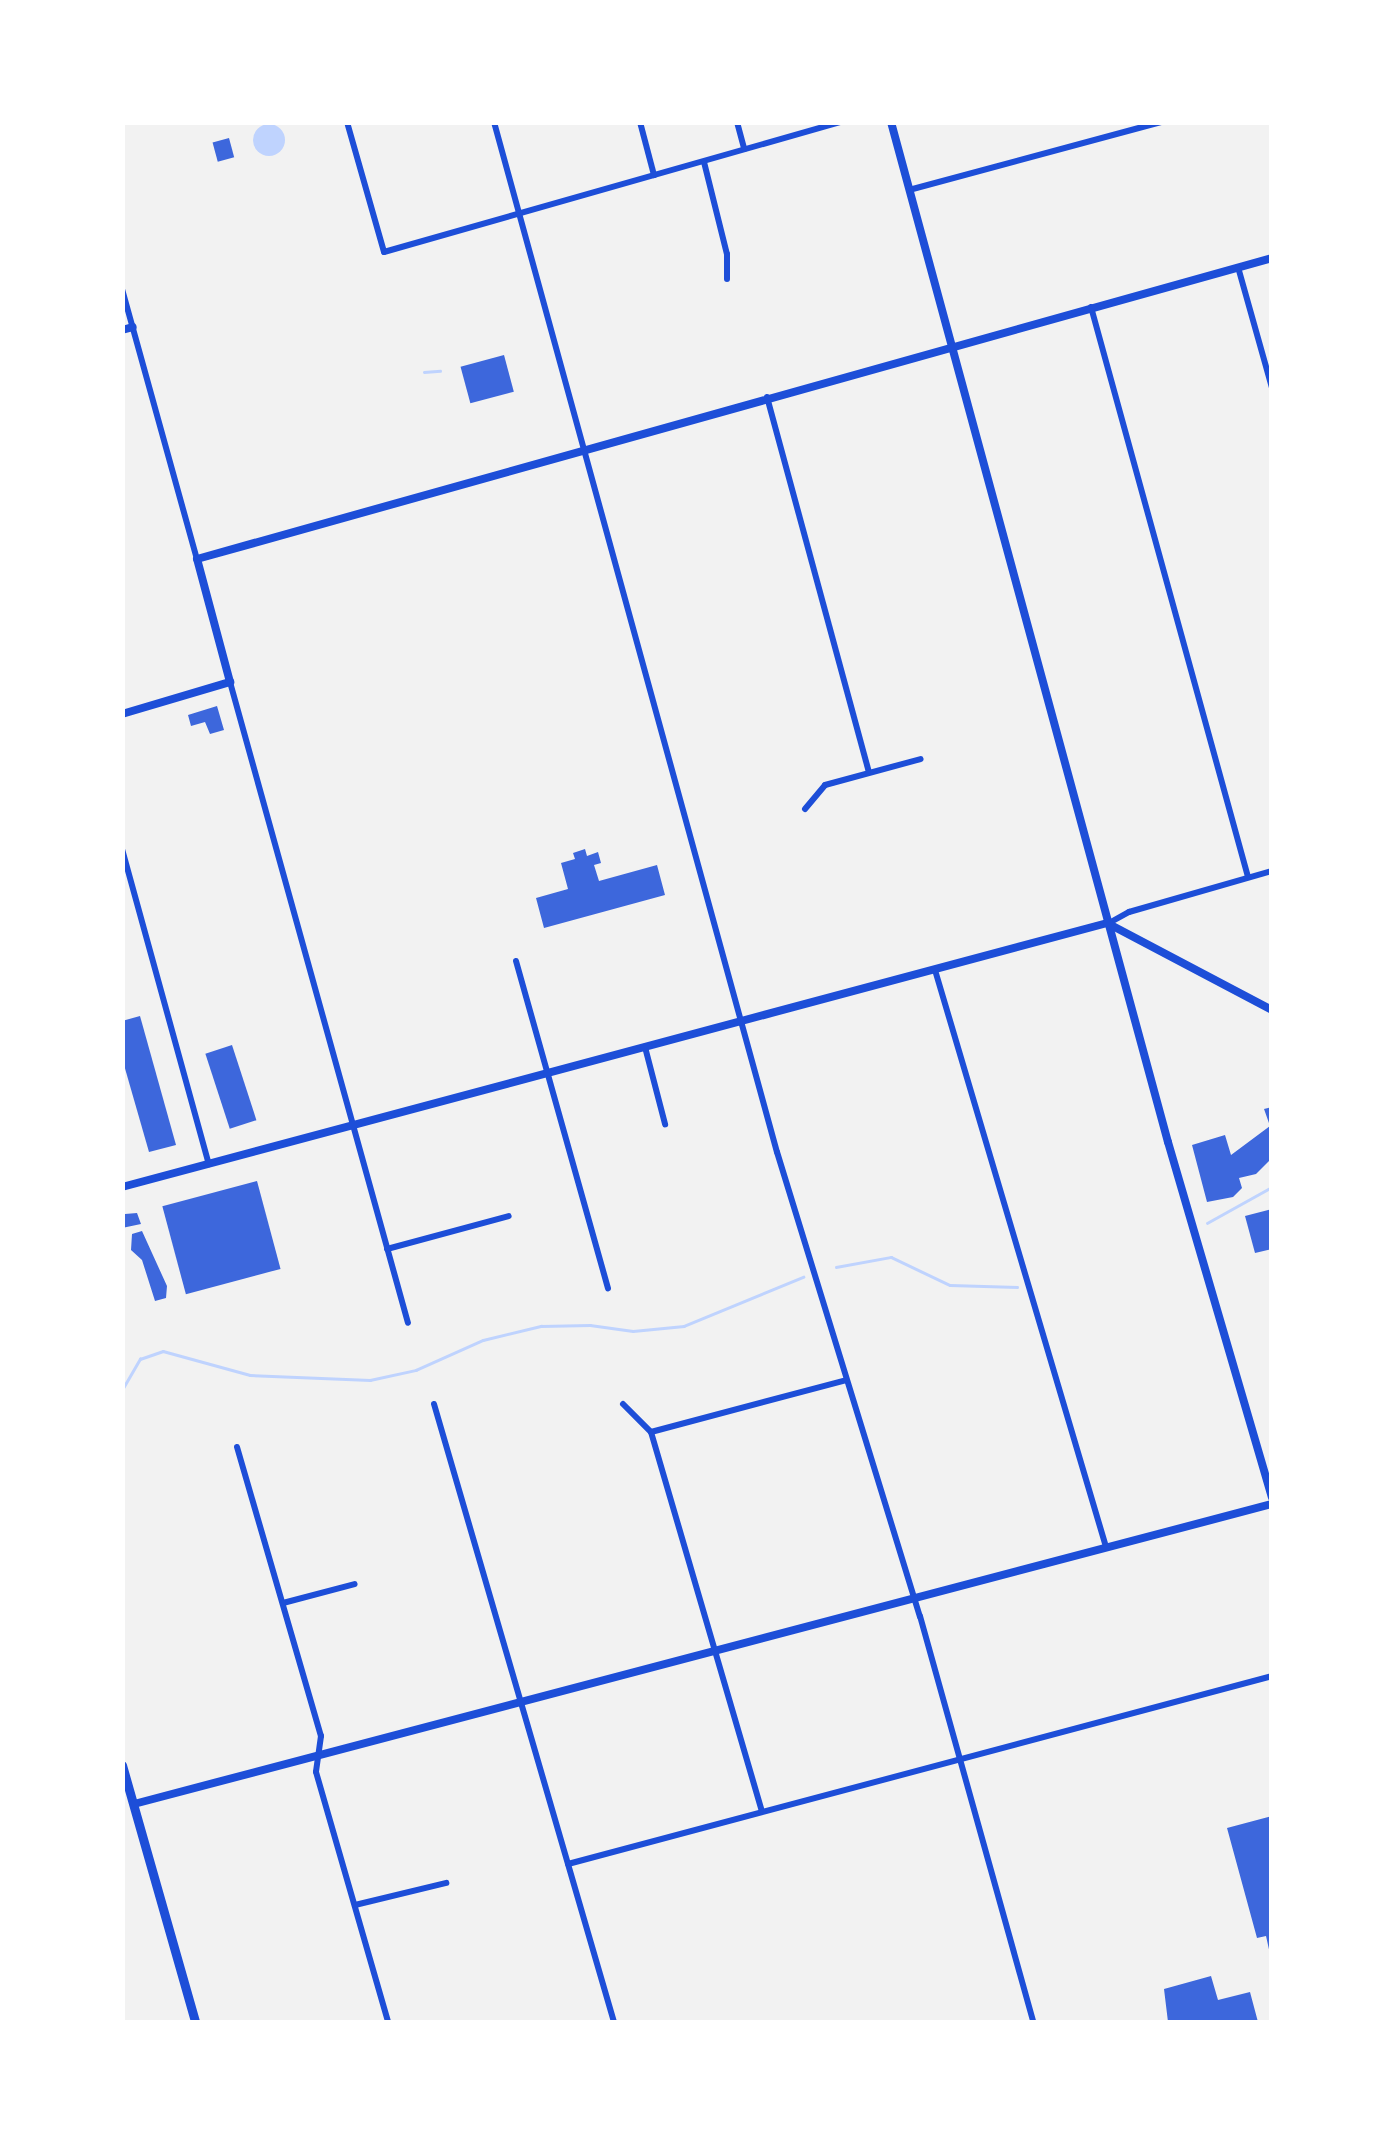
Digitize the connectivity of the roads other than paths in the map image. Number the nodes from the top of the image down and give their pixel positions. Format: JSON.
{"nodes":[{"id":1,"x":348,"y":122,"type":"edge"},
{"id":2,"x":494,"y":122,"type":"edge"},
{"id":3,"x":640,"y":122,"type":"edge"},
{"id":4,"x":737,"y":122,"type":"edge"},
{"id":5,"x":840,"y":122,"type":"edge"},
{"id":6,"x":892,"y":122,"type":"edge"},
{"id":7,"x":1160,"y":122,"type":"edge"},
{"id":8,"x":744,"y":149,"type":"junction"},
{"id":9,"x":704,"y":162,"type":"junction"},
{"id":10,"x":654,"y":175,"type":"junction"},
{"id":11,"x":909,"y":190,"type":"junction"},
{"id":12,"x":519,"y":214,"type":"junction"},
{"id":13,"x":1272,"y":258,"type":"edge"},
{"id":14,"x":1238,"y":267,"type":"junction"},
{"id":15,"x":727,"y":279,"type":"dead end"},
{"id":16,"x":122,"y":289,"type":"edge"},
{"id":17,"x":1091,"y":306,"type":"junction"},
{"id":18,"x":133,"y":327,"type":"junction"},
{"id":19,"x":122,"y":330,"type":"edge"},
{"id":20,"x":950,"y":345,"type":"junction"},
{"id":21,"x":1272,"y":388,"type":"edge"},
{"id":22,"x":767,"y":397,"type":"junction"},
{"id":23,"x":584,"y":449,"type":"junction"},
{"id":24,"x":197,"y":560,"type":"junction"},
{"id":25,"x":230,"y":682,"type":"junction"},
{"id":26,"x":122,"y":714,"type":"edge"},
{"id":27,"x":921,"y":759,"type":"dead end"},
{"id":28,"x":869,"y":772,"type":"junction"},
{"id":29,"x":805,"y":808,"type":"dead end"},
{"id":30,"x":122,"y":849,"type":"edge"},
{"id":31,"x":1272,"y":871,"type":"edge"},
{"id":32,"x":1248,"y":878,"type":"junction"},
{"id":33,"x":1108,"y":924,"type":"junction"},
{"id":34,"x":516,"y":962,"type":"dead end"},
{"id":35,"x":934,"y":970,"type":"junction"},
{"id":36,"x":1272,"y":1010,"type":"edge"},
{"id":37,"x":741,"y":1022,"type":"junction"},
{"id":38,"x":645,"y":1047,"type":"junction"},
{"id":39,"x":548,"y":1073,"type":"junction"},
{"id":40,"x":665,"y":1124,"type":"dead end"},
{"id":41,"x":352,"y":1125,"type":"junction"},
{"id":42,"x":209,"y":1164,"type":"junction"},
{"id":43,"x":122,"y":1188,"type":"edge"},
{"id":44,"x":509,"y":1216,"type":"dead end"},
{"id":45,"x":387,"y":1249,"type":"junction"},
{"id":46,"x":608,"y":1288,"type":"dead end"},
{"id":47,"x":408,"y":1322,"type":"dead end"},
{"id":48,"x":846,"y":1380,"type":"junction"},
{"id":49,"x":434,"y":1404,"type":"dead end"},
{"id":50,"x":622,"y":1404,"type":"dead end"},
{"id":51,"x":652,"y":1432,"type":"junction"},
{"id":52,"x":237,"y":1447,"type":"dead end"},
{"id":53,"x":1272,"y":1500,"type":"edge"},
{"id":54,"x":1106,"y":1547,"type":"junction"},
{"id":55,"x":355,"y":1584,"type":"dead end"},
{"id":56,"x":912,"y":1598,"type":"junction"},
{"id":57,"x":283,"y":1602,"type":"junction"},
{"id":58,"x":716,"y":1648,"type":"junction"},
{"id":59,"x":1272,"y":1676,"type":"edge"},
{"id":60,"x":521,"y":1701,"type":"junction"},
{"id":61,"x":319,"y":1754,"type":"junction"},
{"id":62,"x":960,"y":1760,"type":"junction"},
{"id":63,"x":122,"y":1765,"type":"edge"},
{"id":64,"x":134,"y":1804,"type":"junction"},
{"id":65,"x":122,"y":1807,"type":"edge"},
{"id":66,"x":762,"y":1811,"type":"junction"},
{"id":67,"x":568,"y":1864,"type":"junction"},
{"id":68,"x":446,"y":1883,"type":"dead end"},
{"id":69,"x":354,"y":1905,"type":"junction"},
{"id":70,"x":196,"y":2022,"type":"edge"},
{"id":71,"x":388,"y":2022,"type":"edge"},
{"id":72,"x":614,"y":2022,"type":"edge"},
{"id":73,"x":1034,"y":2022,"type":"edge"}],
"edges":[{"from":1,"to":12,"type":"street"},
{"from":2,"to":12,"type":"street"},
{"from":3,"to":10,"type":"street"},
{"from":4,"to":8,"type":"street"},
{"from":5,"to":8,"type":"street"},
{"from":6,"to":11,"type":"street"},
{"from":7,"to":11,"type":"street"},
{"from":8,"to":9,"type":"street"},
{"from":9,"to":10,"type":"street"},
{"from":9,"to":15,"type":"street"},
{"from":10,"to":12,"type":"street"},
{"from":11,"to":20,"type":"street"},
{"from":12,"to":23,"type":"street"},
{"from":13,"to":14,"type":"street"},
{"from":14,"to":17,"type":"street"},
{"from":14,"to":21,"type":"street"},
{"from":16,"to":18,"type":"street"},
{"from":17,"to":20,"type":"street"},
{"from":17,"to":32,"type":"street"},
{"from":18,"to":19,"type":"street"},
{"from":18,"to":24,"type":"street"},
{"from":20,"to":22,"type":"street"},
{"from":20,"to":33,"type":"street"},
{"from":22,"to":23,"type":"street"},
{"from":22,"to":28,"type":"street"},
{"from":23,"to":24,"type":"street"},
{"from":23,"to":37,"type":"street"},
{"from":24,"to":25,"type":"street"},
{"from":25,"to":26,"type":"street"},
{"from":25,"to":41,"type":"street"},
{"from":27,"to":28,"type":"street"},
{"from":28,"to":29,"type":"street"},
{"from":30,"to":42,"type":"street"},
{"from":31,"to":32,"type":"street"},
{"from":32,"to":33,"type":"street"},
{"from":33,"to":35,"type":"street"},
{"from":33,"to":36,"type":"street"},
{"from":33,"to":53,"type":"street"},
{"from":34,"to":39,"type":"street"},
{"from":35,"to":37,"type":"street"},
{"from":35,"to":54,"type":"street"},
{"from":37,"to":38,"type":"street"},
{"from":37,"to":48,"type":"street"},
{"from":38,"to":39,"type":"street"},
{"from":38,"to":40,"type":"street"},
{"from":39,"to":41,"type":"street"},
{"from":39,"to":46,"type":"street"},
{"from":41,"to":42,"type":"street"},
{"from":41,"to":45,"type":"street"},
{"from":42,"to":43,"type":"street"},
{"from":44,"to":45,"type":"street"},
{"from":45,"to":47,"type":"street"},
{"from":48,"to":51,"type":"street"},
{"from":48,"to":56,"type":"street"},
{"from":49,"to":60,"type":"street"},
{"from":50,"to":51,"type":"street"},
{"from":51,"to":58,"type":"street"},
{"from":52,"to":57,"type":"street"},
{"from":53,"to":54,"type":"street"},
{"from":54,"to":56,"type":"street"},
{"from":55,"to":57,"type":"street"},
{"from":56,"to":58,"type":"street"},
{"from":56,"to":62,"type":"street"},
{"from":57,"to":61,"type":"street"},
{"from":58,"to":60,"type":"street"},
{"from":58,"to":66,"type":"street"},
{"from":59,"to":62,"type":"street"},
{"from":60,"to":61,"type":"street"},
{"from":60,"to":67,"type":"street"},
{"from":61,"to":64,"type":"street"},
{"from":61,"to":69,"type":"street"},
{"from":62,"to":66,"type":"street"},
{"from":62,"to":73,"type":"street"},
{"from":63,"to":64,"type":"main road"},
{"from":64,"to":65,"type":"street"},
{"from":64,"to":70,"type":"main road"},
{"from":66,"to":67,"type":"street"},
{"from":67,"to":72,"type":"street"},
{"from":68,"to":69,"type":"street"},
{"from":69,"to":71,"type":"street"}]}
